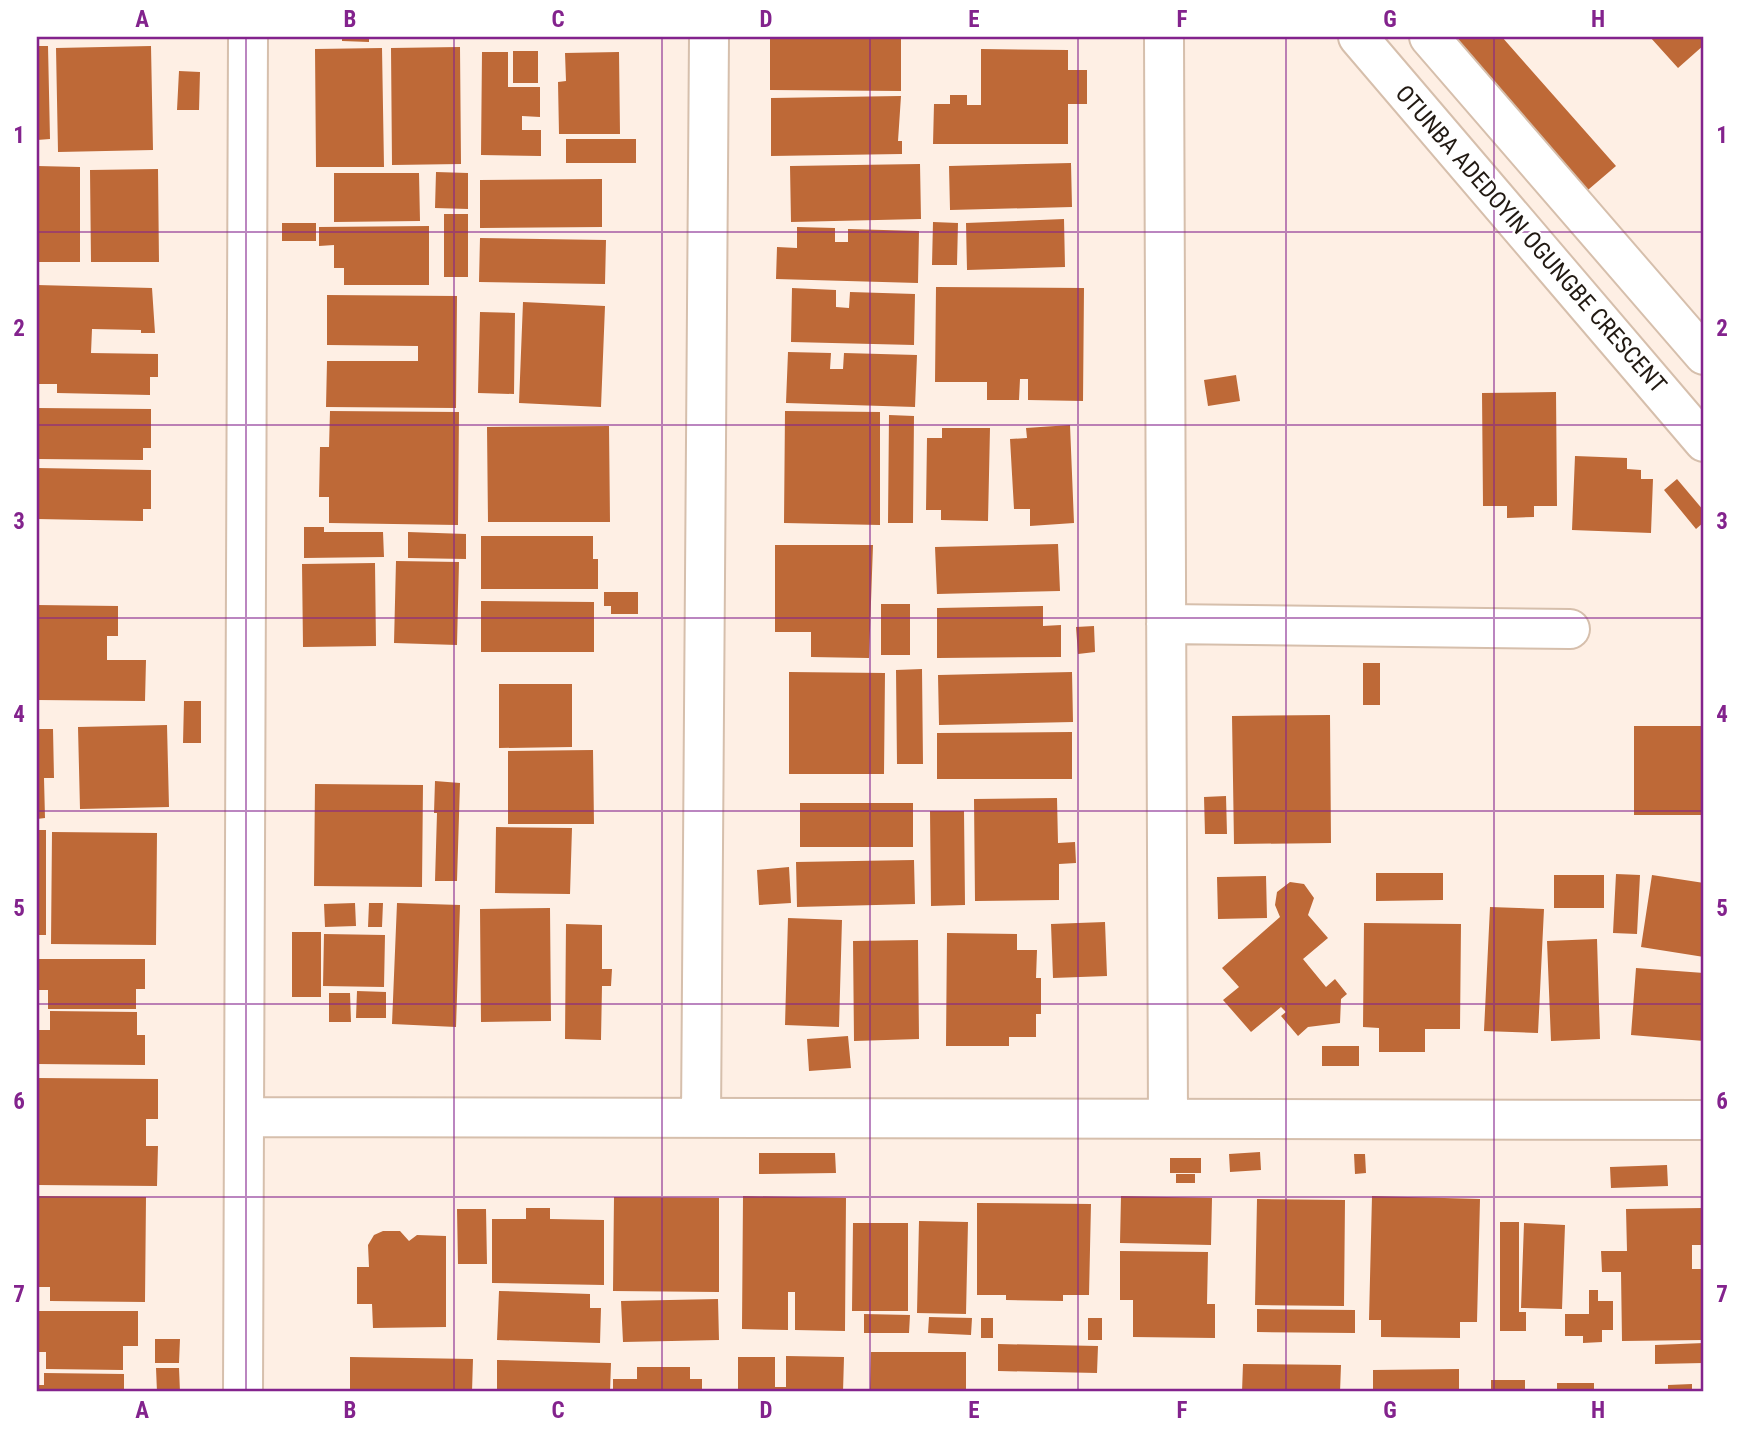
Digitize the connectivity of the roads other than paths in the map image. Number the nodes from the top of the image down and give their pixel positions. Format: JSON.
{"nodes":[{"id":1,"x":248,"y":37,"type":"edge"},
{"id":2,"x":709,"y":37,"type":"edge"},
{"id":3,"x":1164,"y":37,"type":"edge"},
{"id":4,"x":1357,"y":37,"type":"edge"},
{"id":5,"x":1429,"y":37,"type":"edge"},
{"id":6,"x":1461,"y":74,"type":"junction"},
{"id":7,"x":1420,"y":110,"type":"junction"},
{"id":8,"x":1704,"y":355,"type":"edge"},
{"id":9,"x":1704,"y":442,"type":"edge"},
{"id":10,"x":1166,"y":624,"type":"junction"},
{"id":11,"x":1570,"y":629,"type":"dead end"},
{"id":12,"x":244,"y":1117,"type":"junction"},
{"id":13,"x":701,"y":1118,"type":"junction"},
{"id":14,"x":1168,"y":1119,"type":"junction"},
{"id":15,"x":1704,"y":1120,"type":"edge"},
{"id":16,"x":243,"y":1392,"type":"edge"}],
"edges":[{"from":1,"to":12,"type":"street"},
{"from":2,"to":13,"type":"street"},
{"from":3,"to":10,"type":"street"},
{"from":4,"to":7,"type":"street","name":"OTUNBA ADEDOYIN OGUNGBE CRESCENT"},
{"from":5,"to":6,"type":"street"},
{"from":6,"to":7,"type":"street"},
{"from":6,"to":8,"type":"street"},
{"from":7,"to":9,"type":"street","name":"OTUNBA ADEDOYIN OGUNGBE CRESCENT"},
{"from":10,"to":11,"type":"street"},
{"from":10,"to":14,"type":"street"},
{"from":12,"to":13,"type":"street"},
{"from":12,"to":16,"type":"street"},
{"from":13,"to":14,"type":"street"},
{"from":14,"to":15,"type":"street"}]}
